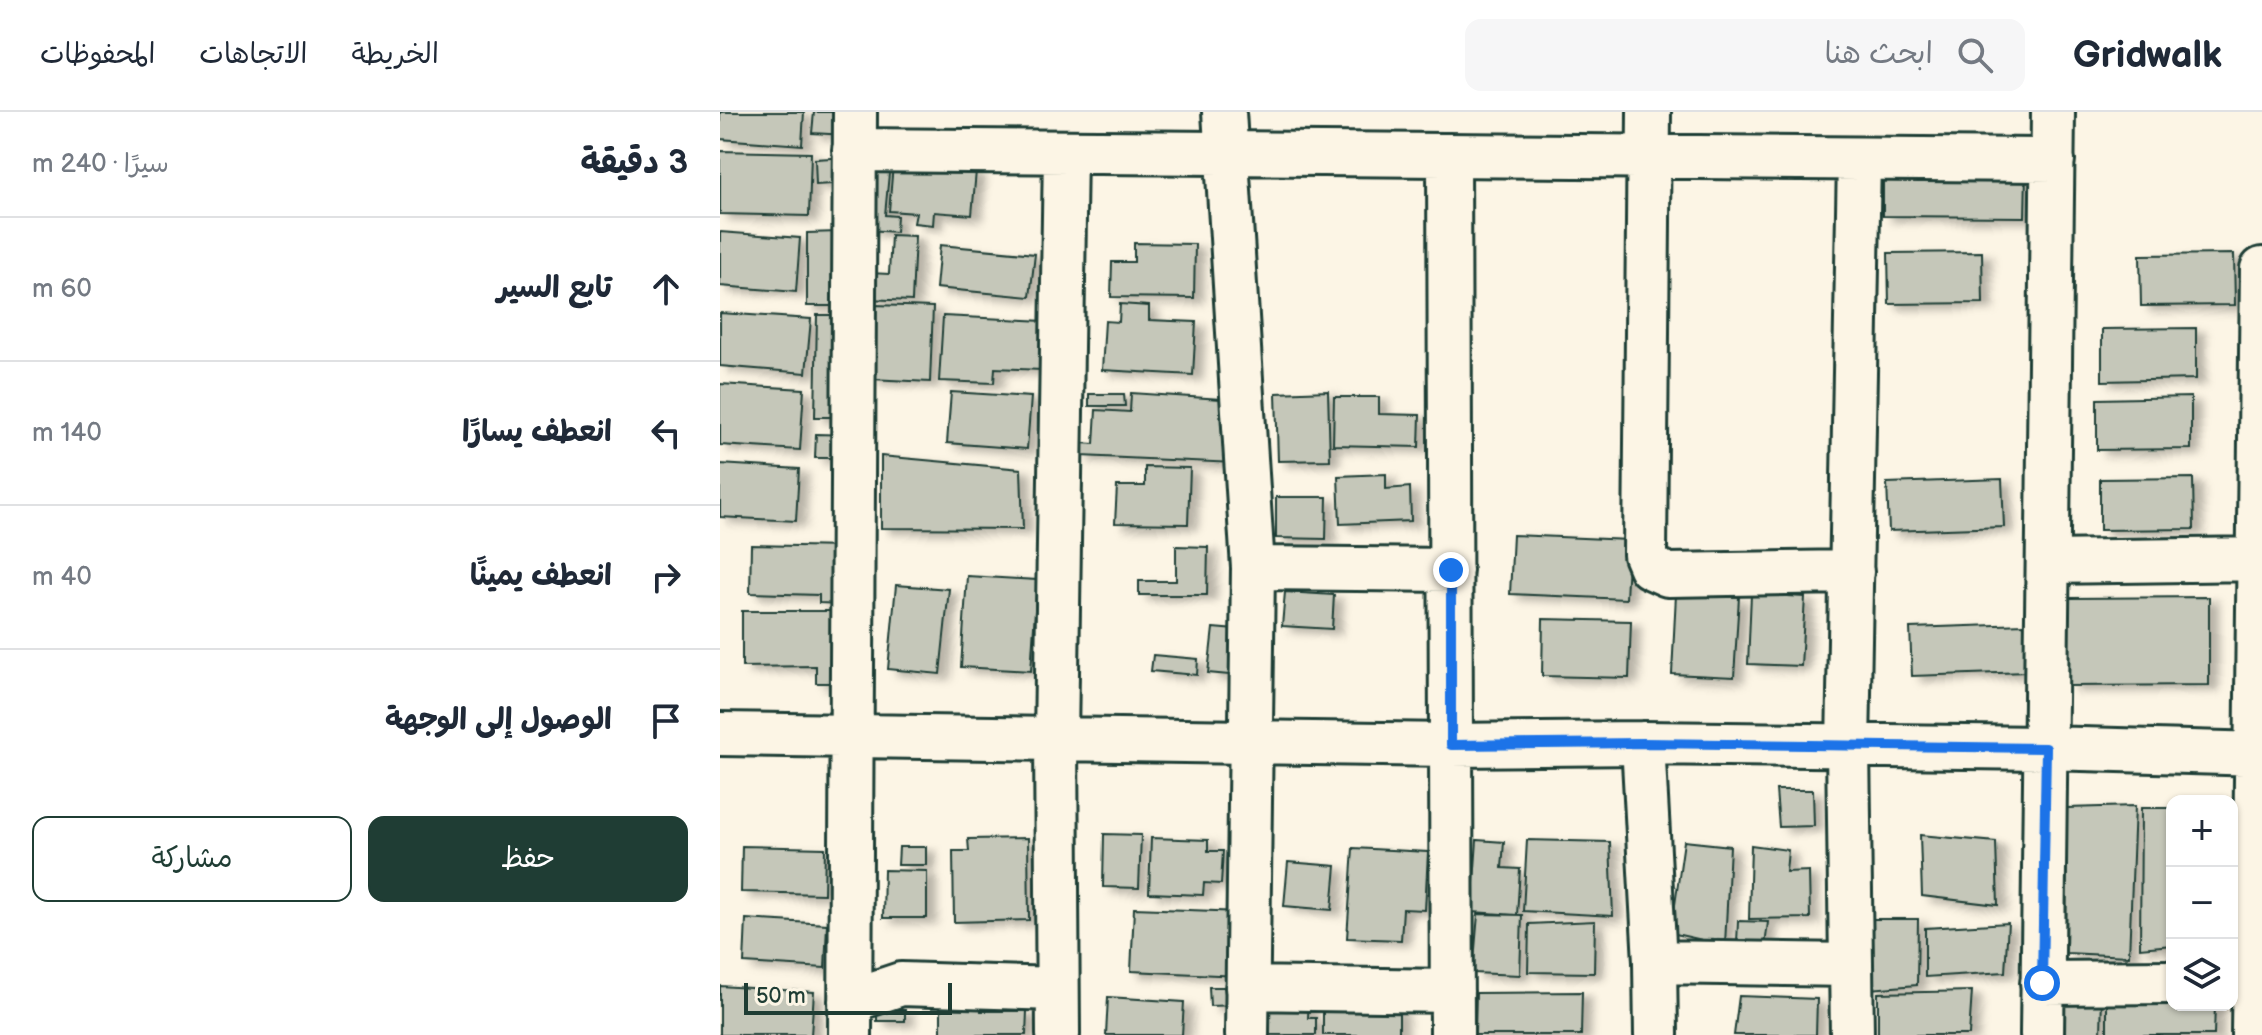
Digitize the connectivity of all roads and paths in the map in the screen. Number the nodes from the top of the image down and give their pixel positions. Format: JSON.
{"nodes":[{"id":1,"x":1224,"y":112,"type":"edge"},
{"id":2,"x":1649,"y":112,"type":"edge"},
{"id":3,"x":2053,"y":112,"type":"edge"},
{"id":4,"x":855,"y":131,"type":"edge"},
{"id":5,"x":1065,"y":152,"type":"junction"},
{"id":6,"x":1227,"y":154,"type":"junction"},
{"id":7,"x":1449,"y":155,"type":"junction"},
{"id":8,"x":1649,"y":157,"type":"junction"},
{"id":9,"x":1859,"y":159,"type":"junction"},
{"id":10,"x":2053,"y":160,"type":"junction"},
{"id":11,"x":2262,"y":269,"type":"edge"},
{"id":12,"x":2258,"y":559,"type":"junction"},
{"id":13,"x":2048,"y":562,"type":"junction"},
{"id":14,"x":1253,"y":568,"type":"junction"},
{"id":15,"x":1451,"y":570,"type":"junction"},
{"id":16,"x":1852,"y":572,"type":"junction"},
{"id":17,"x":720,"y":734,"type":"edge"},
{"id":18,"x":850,"y":735,"type":"junction"},
{"id":19,"x":1056,"y":738,"type":"junction"},
{"id":20,"x":1250,"y":741,"type":"junction"},
{"id":21,"x":1643,"y":743,"type":"junction"},
{"id":22,"x":1451,"y":745,"type":"junction"},
{"id":23,"x":1848,"y":747,"type":"junction"},
{"id":24,"x":2046,"y":748,"type":"junction"},
{"id":25,"x":2258,"y":754,"type":"edge"},
{"id":26,"x":1655,"y":962,"type":"junction"},
{"id":27,"x":1851,"y":965,"type":"junction"},
{"id":28,"x":2166,"y":982,"type":"edge"},
{"id":29,"x":2249,"y":982,"type":"edge"},
{"id":30,"x":2042,"y":983,"type":"junction"},
{"id":31,"x":1247,"y":988,"type":"junction"},
{"id":32,"x":1057,"y":989,"type":"junction"},
{"id":33,"x":1452,"y":991,"type":"junction"},
{"id":34,"x":850,"y":1018,"type":"edge"},
{"id":35,"x":1058,"y":1035,"type":"edge"},
{"id":36,"x":1247,"y":1035,"type":"edge"},
{"id":37,"x":1452,"y":1035,"type":"edge"},
{"id":38,"x":1656,"y":1035,"type":"edge"},
{"id":39,"x":1852,"y":1035,"type":"edge"},
{"id":40,"x":2042,"y":1035,"type":"edge"},
{"id":41,"x":2253,"y":1035,"type":"edge"}],
"edges":[{"from":1,"to":6,"type":"street"},
{"from":2,"to":8,"type":"street"},
{"from":3,"to":10,"type":"street"},
{"from":4,"to":5,"type":"street"},
{"from":4,"to":18,"type":"street"},
{"from":5,"to":6,"type":"street"},
{"from":5,"to":19,"type":"street"},
{"from":6,"to":7,"type":"street"},
{"from":6,"to":14,"type":"street"},
{"from":7,"to":8,"type":"street"},
{"from":7,"to":15,"type":"street"},
{"from":8,"to":9,"type":"street"},
{"from":8,"to":16,"type":"street"},
{"from":9,"to":10,"type":"street"},
{"from":9,"to":16,"type":"street"},
{"from":10,"to":13,"type":"street"},
{"from":11,"to":12,"type":"street"},
{"from":12,"to":13,"type":"street"},
{"from":12,"to":25,"type":"street"},
{"from":13,"to":24,"type":"street"},
{"from":14,"to":15,"type":"street"},
{"from":14,"to":20,"type":"street"},
{"from":15,"to":22,"type":"street"},
{"from":16,"to":23,"type":"street"},
{"from":17,"to":18,"type":"street"},
{"from":18,"to":19,"type":"street"},
{"from":18,"to":34,"type":"street"},
{"from":19,"to":20,"type":"street"},
{"from":19,"to":32,"type":"street"},
{"from":20,"to":22,"type":"street"},
{"from":20,"to":31,"type":"street"},
{"from":21,"to":22,"type":"street"},
{"from":21,"to":23,"type":"street"},
{"from":21,"to":26,"type":"street"},
{"from":22,"to":33,"type":"street"},
{"from":23,"to":24,"type":"street"},
{"from":23,"to":27,"type":"street"},
{"from":24,"to":25,"type":"street"},
{"from":24,"to":30,"type":"street"},
{"from":25,"to":29,"type":"street"},
{"from":26,"to":27,"type":"street"},
{"from":26,"to":38,"type":"street"},
{"from":27,"to":39,"type":"street"},
{"from":28,"to":30,"type":"street"},
{"from":29,"to":41,"type":"street"},
{"from":30,"to":40,"type":"street"},
{"from":31,"to":33,"type":"street"},
{"from":31,"to":36,"type":"street"},
{"from":32,"to":34,"type":"street"},
{"from":32,"to":35,"type":"street"},
{"from":33,"to":37,"type":"street"}]}
